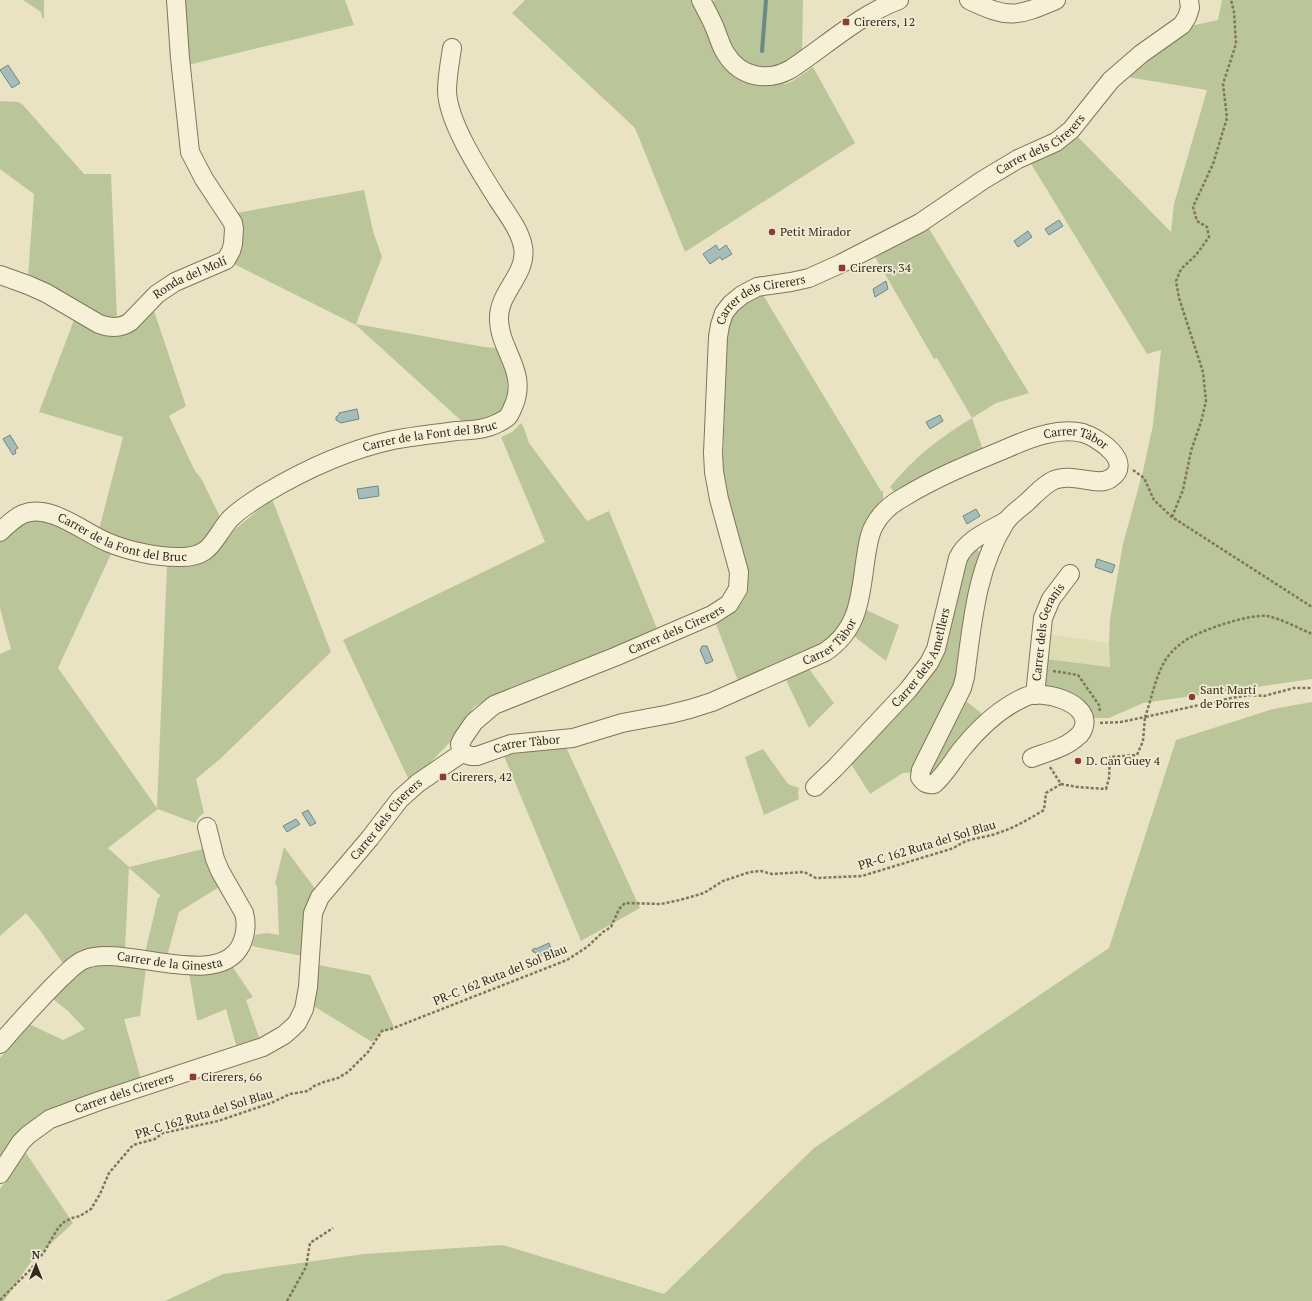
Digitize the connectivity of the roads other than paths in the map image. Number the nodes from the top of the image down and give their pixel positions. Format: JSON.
{"nodes":[{"id":1,"x":176,"y":0,"type":"edge"},
{"id":2,"x":701,"y":0,"type":"edge"},
{"id":3,"x":899,"y":0,"type":"edge"},
{"id":4,"x":969,"y":0,"type":"edge"},
{"id":5,"x":1056,"y":0,"type":"edge"},
{"id":6,"x":1190,"y":0,"type":"edge"},
{"id":7,"x":452,"y":48,"type":"dead end"},
{"id":8,"x":0,"y":275,"type":"edge"},
{"id":9,"x":1006,"y":521,"type":"junction"},
{"id":10,"x":0,"y":532,"type":"edge"},
{"id":11,"x":1070,"y":574,"type":"dead end"},
{"id":12,"x":1035,"y":694,"type":"junction"},
{"id":13,"x":462,"y":753,"type":"junction"},
{"id":14,"x":1032,"y":758,"type":"road end"},
{"id":15,"x":815,"y":787,"type":"dead end"},
{"id":16,"x":207,"y":827,"type":"dead end"},
{"id":17,"x":0,"y":1044,"type":"edge"},
{"id":18,"x":0,"y":1174,"type":"edge"}],
"edges":[{"from":1,"to":8,"type":"street","name":"Ronda del Molí"},
{"from":2,"to":3,"type":"street"},
{"from":4,"to":5,"type":"street"},
{"from":6,"to":13,"type":"street","name":"Carrer dels Cirerers"},
{"from":7,"to":10,"type":"street","name":"Carrer de la Font del Bruc"},
{"from":9,"to":12,"type":"street","name":"Carrer Tàbor"},
{"from":9,"to":13,"type":"street","name":"Carrer Tàbor"},
{"from":9,"to":15,"type":"street","name":"Carrer dels Ametllers"},
{"from":11,"to":12,"type":"street","name":"Carrer dels Geranis"},
{"from":12,"to":14,"type":"street"},
{"from":13,"to":18,"type":"street","name":"Carrer dels Cirerers"},
{"from":16,"to":17,"type":"street","name":"Carrer de la Ginesta"}]}
